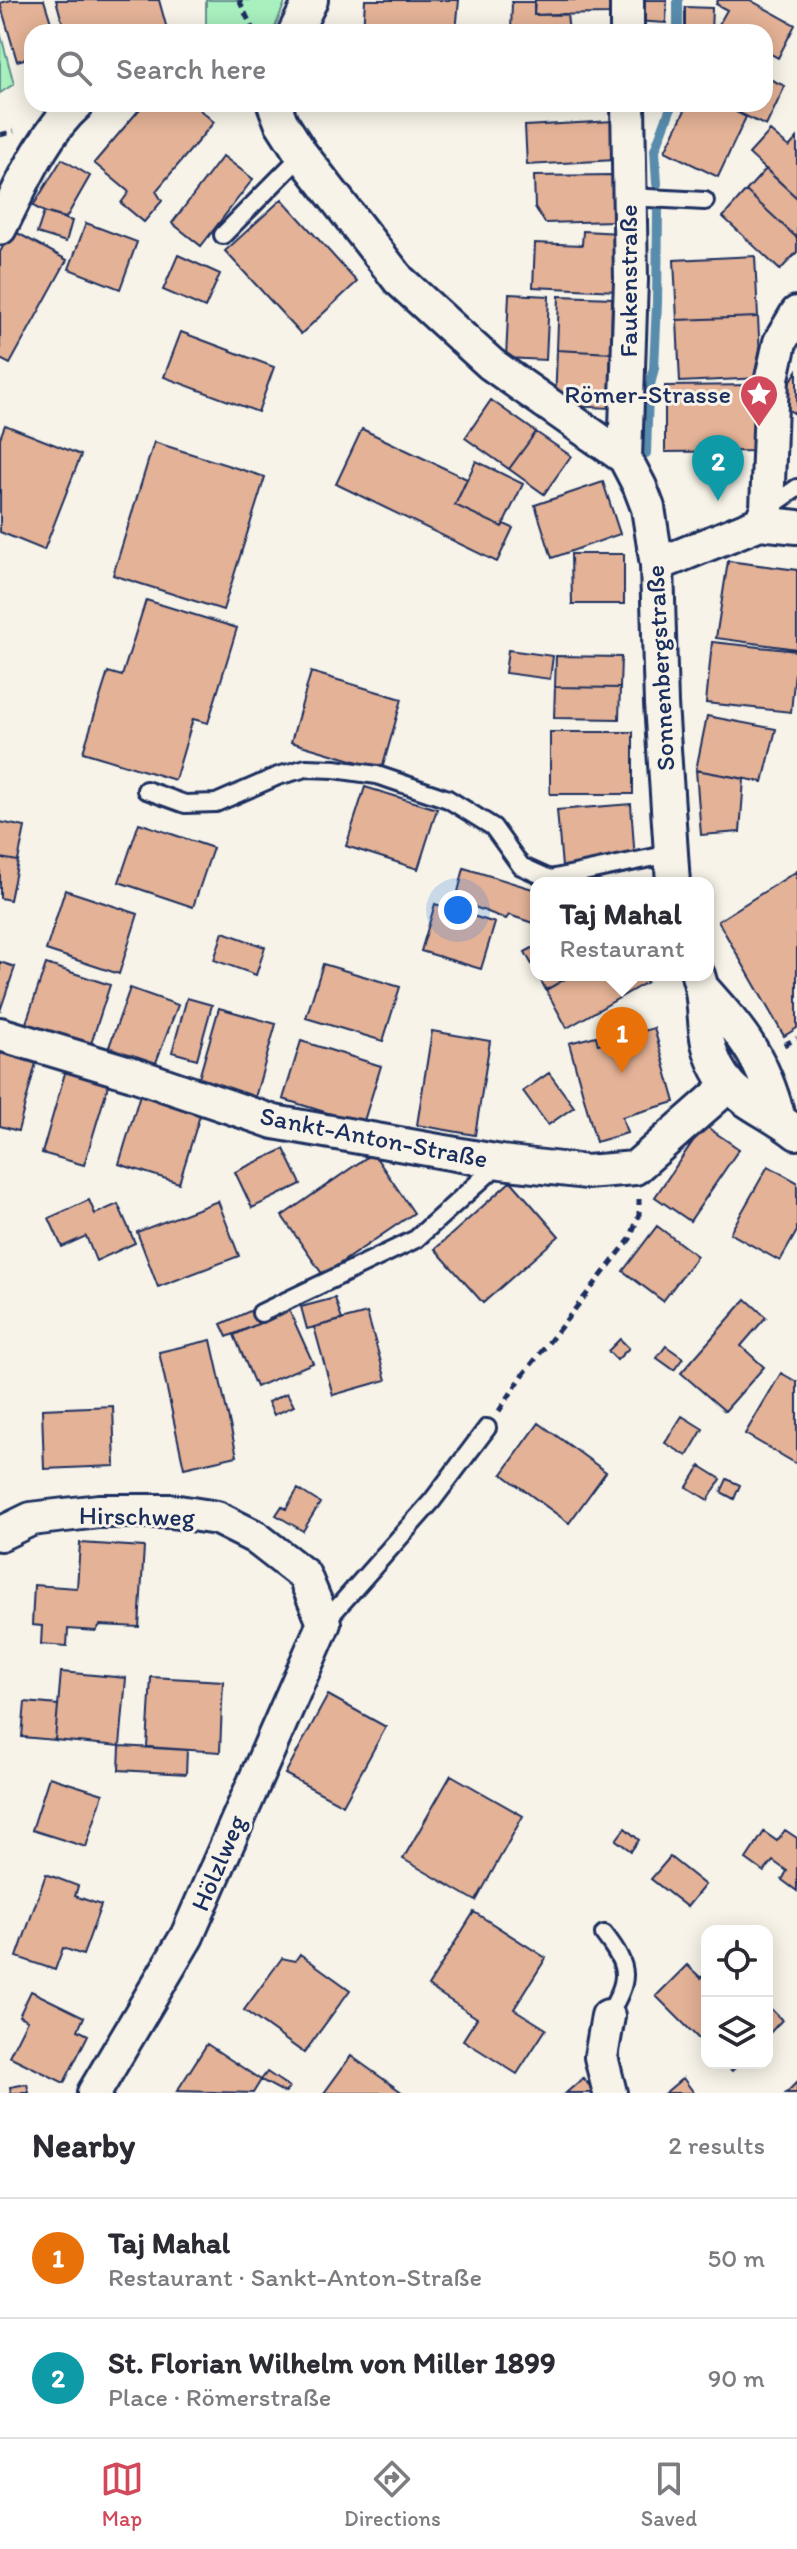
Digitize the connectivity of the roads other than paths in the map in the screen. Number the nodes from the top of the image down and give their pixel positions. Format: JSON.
{"nodes":[{"id":1,"x":311,"y":0,"type":"edge"},
{"id":2,"x":627,"y":0,"type":"edge"},
{"id":3,"x":299,"y":24,"type":"edge"},
{"id":4,"x":627,"y":24,"type":"edge"},
{"id":5,"x":68,"y":112,"type":"edge"},
{"id":6,"x":628,"y":112,"type":"edge"},
{"id":7,"x":278,"y":113,"type":"edge"},
{"id":8,"x":302,"y":155,"type":"junction"},
{"id":9,"x":629,"y":197,"type":"junction"},
{"id":10,"x":705,"y":201,"type":"dead end"},
{"id":11,"x":0,"y":228,"type":"edge"},
{"id":12,"x":223,"y":235,"type":"dead end"},
{"id":13,"x":797,"y":313,"type":"edge"},
{"id":14,"x":625,"y":458,"type":"junction"},
{"id":15,"x":797,"y":488,"type":"edge"},
{"id":16,"x":764,"y":516,"type":"junction"},
{"id":17,"x":797,"y":527,"type":"edge"},
{"id":18,"x":657,"y":565,"type":"junction"},
{"id":19,"x":146,"y":790,"type":"dead end"},
{"id":20,"x":671,"y":869,"type":"edge"},
{"id":21,"x":546,"y":877,"type":"edge"},
{"id":22,"x":574,"y":877,"type":"edge"},
{"id":23,"x":701,"y":982,"type":"edge"},
{"id":24,"x":0,"y":1034,"type":"edge"},
{"id":25,"x":728,"y":1086,"type":"junction"},
{"id":26,"x":788,"y":1126,"type":"edge"},
{"id":27,"x":501,"y":1162,"type":"junction"},
{"id":28,"x":261,"y":1313,"type":"dead end"},
{"id":29,"x":487,"y":1428,"type":"road end"},
{"id":30,"x":0,"y":1534,"type":"edge"},
{"id":31,"x":324,"y":1623,"type":"junction"},
{"id":32,"x":604,"y":1934,"type":"dead end"},
{"id":33,"x":608,"y":2016,"type":"joint"},
{"id":34,"x":94,"y":2093,"type":"edge"},
{"id":35,"x":610,"y":2093,"type":"edge"}],
"edges":[{"from":1,"to":3,"type":"street"},
{"from":2,"to":4,"type":"street"},
{"from":5,"to":11,"type":"street"},
{"from":6,"to":9,"type":"street","name":"Faukenstraße"},
{"from":7,"to":8,"type":"street"},
{"from":8,"to":12,"type":"lane"},
{"from":8,"to":14,"type":"street"},
{"from":9,"to":10,"type":"lane"},
{"from":9,"to":14,"type":"street","name":"Faukenstraße"},
{"from":13,"to":16,"type":"street"},
{"from":14,"to":18,"type":"street","name":"Sonnenbergstraße"},
{"from":15,"to":16,"type":"lane"},
{"from":16,"to":17,"type":"street"},
{"from":16,"to":18,"type":"street"},
{"from":18,"to":20,"type":"street","name":"Sonnenbergstraße"},
{"from":19,"to":21,"type":"lane"},
{"from":20,"to":22,"type":"lane"},
{"from":23,"to":25,"type":"street"},
{"from":23,"to":26,"type":"street"},
{"from":24,"to":27,"type":"street","name":"Sankt-Anton-Straße"},
{"from":25,"to":26,"type":"street"},
{"from":25,"to":27,"type":"street","name":"Sankt-Anton-Straße"},
{"from":27,"to":28,"type":"lane"},
{"from":29,"to":31,"type":"lane"},
{"from":30,"to":31,"type":"street","name":"Hirschweg"},
{"from":31,"to":34,"type":"street","name":"Hölzlweg"},
{"from":32,"to":33,"type":"lane"},
{"from":33,"to":35,"type":"street"}]}
